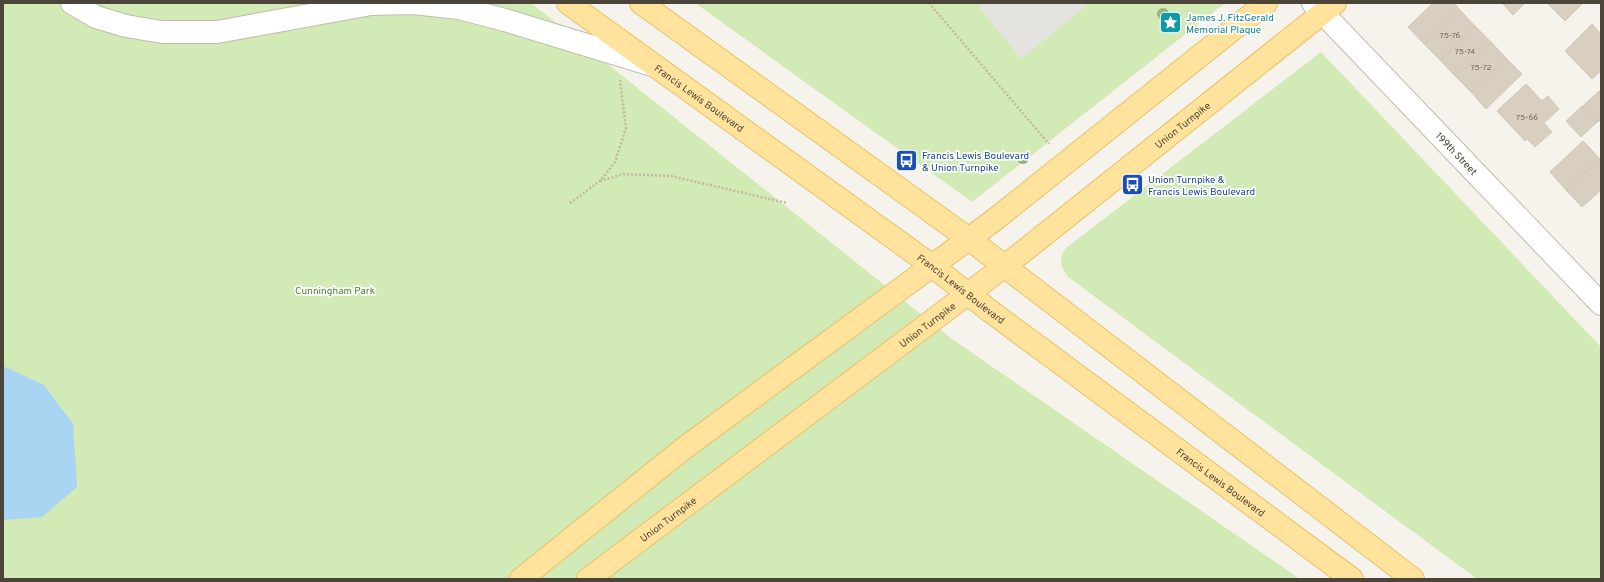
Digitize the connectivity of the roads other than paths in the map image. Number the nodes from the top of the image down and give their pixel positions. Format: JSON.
{"nodes":[{"id":1,"x":72,"y":3,"type":"edge"},
{"id":2,"x":568,"y":3,"type":"edge"},
{"id":3,"x":641,"y":3,"type":"edge"},
{"id":4,"x":1256,"y":6,"type":"edge"},
{"id":5,"x":1324,"y":6,"type":"edge"},
{"id":6,"x":652,"y":66,"type":"junction"},
{"id":7,"x":969,"y":239,"type":"junction"},
{"id":8,"x":931,"y":266,"type":"junction"},
{"id":9,"x":1005,"y":266,"type":"junction"},
{"id":10,"x":969,"y":294,"type":"junction"},
{"id":11,"x":1601,"y":304,"type":"edge"},
{"id":12,"x":521,"y":579,"type":"edge"},
{"id":13,"x":588,"y":579,"type":"edge"},
{"id":14,"x":1352,"y":579,"type":"edge"},
{"id":15,"x":1414,"y":579,"type":"edge"}],
"edges":[{"from":1,"to":6,"type":"street"},
{"from":2,"to":6,"type":"main road","name":"Francis Lewis Boulevard"},
{"from":3,"to":7,"type":"main road"},
{"from":4,"to":7,"type":"main road"},
{"from":5,"to":9,"type":"main road","name":"Union Turnpike"},
{"from":5,"to":11,"type":"street","name":"199th Street"},
{"from":6,"to":8,"type":"main road","name":"Francis Lewis Boulevard"},
{"from":7,"to":8,"type":"main road"},
{"from":7,"to":9,"type":"main road"},
{"from":8,"to":10,"type":"main road","name":"Francis Lewis Boulevard"},
{"from":8,"to":12,"type":"main road"},
{"from":9,"to":10,"type":"main road","name":"Union Turnpike"},
{"from":9,"to":15,"type":"main road"},
{"from":10,"to":13,"type":"main road","name":"Union Turnpike"},
{"from":10,"to":14,"type":"main road","name":"Francis Lewis Boulevard"}]}
